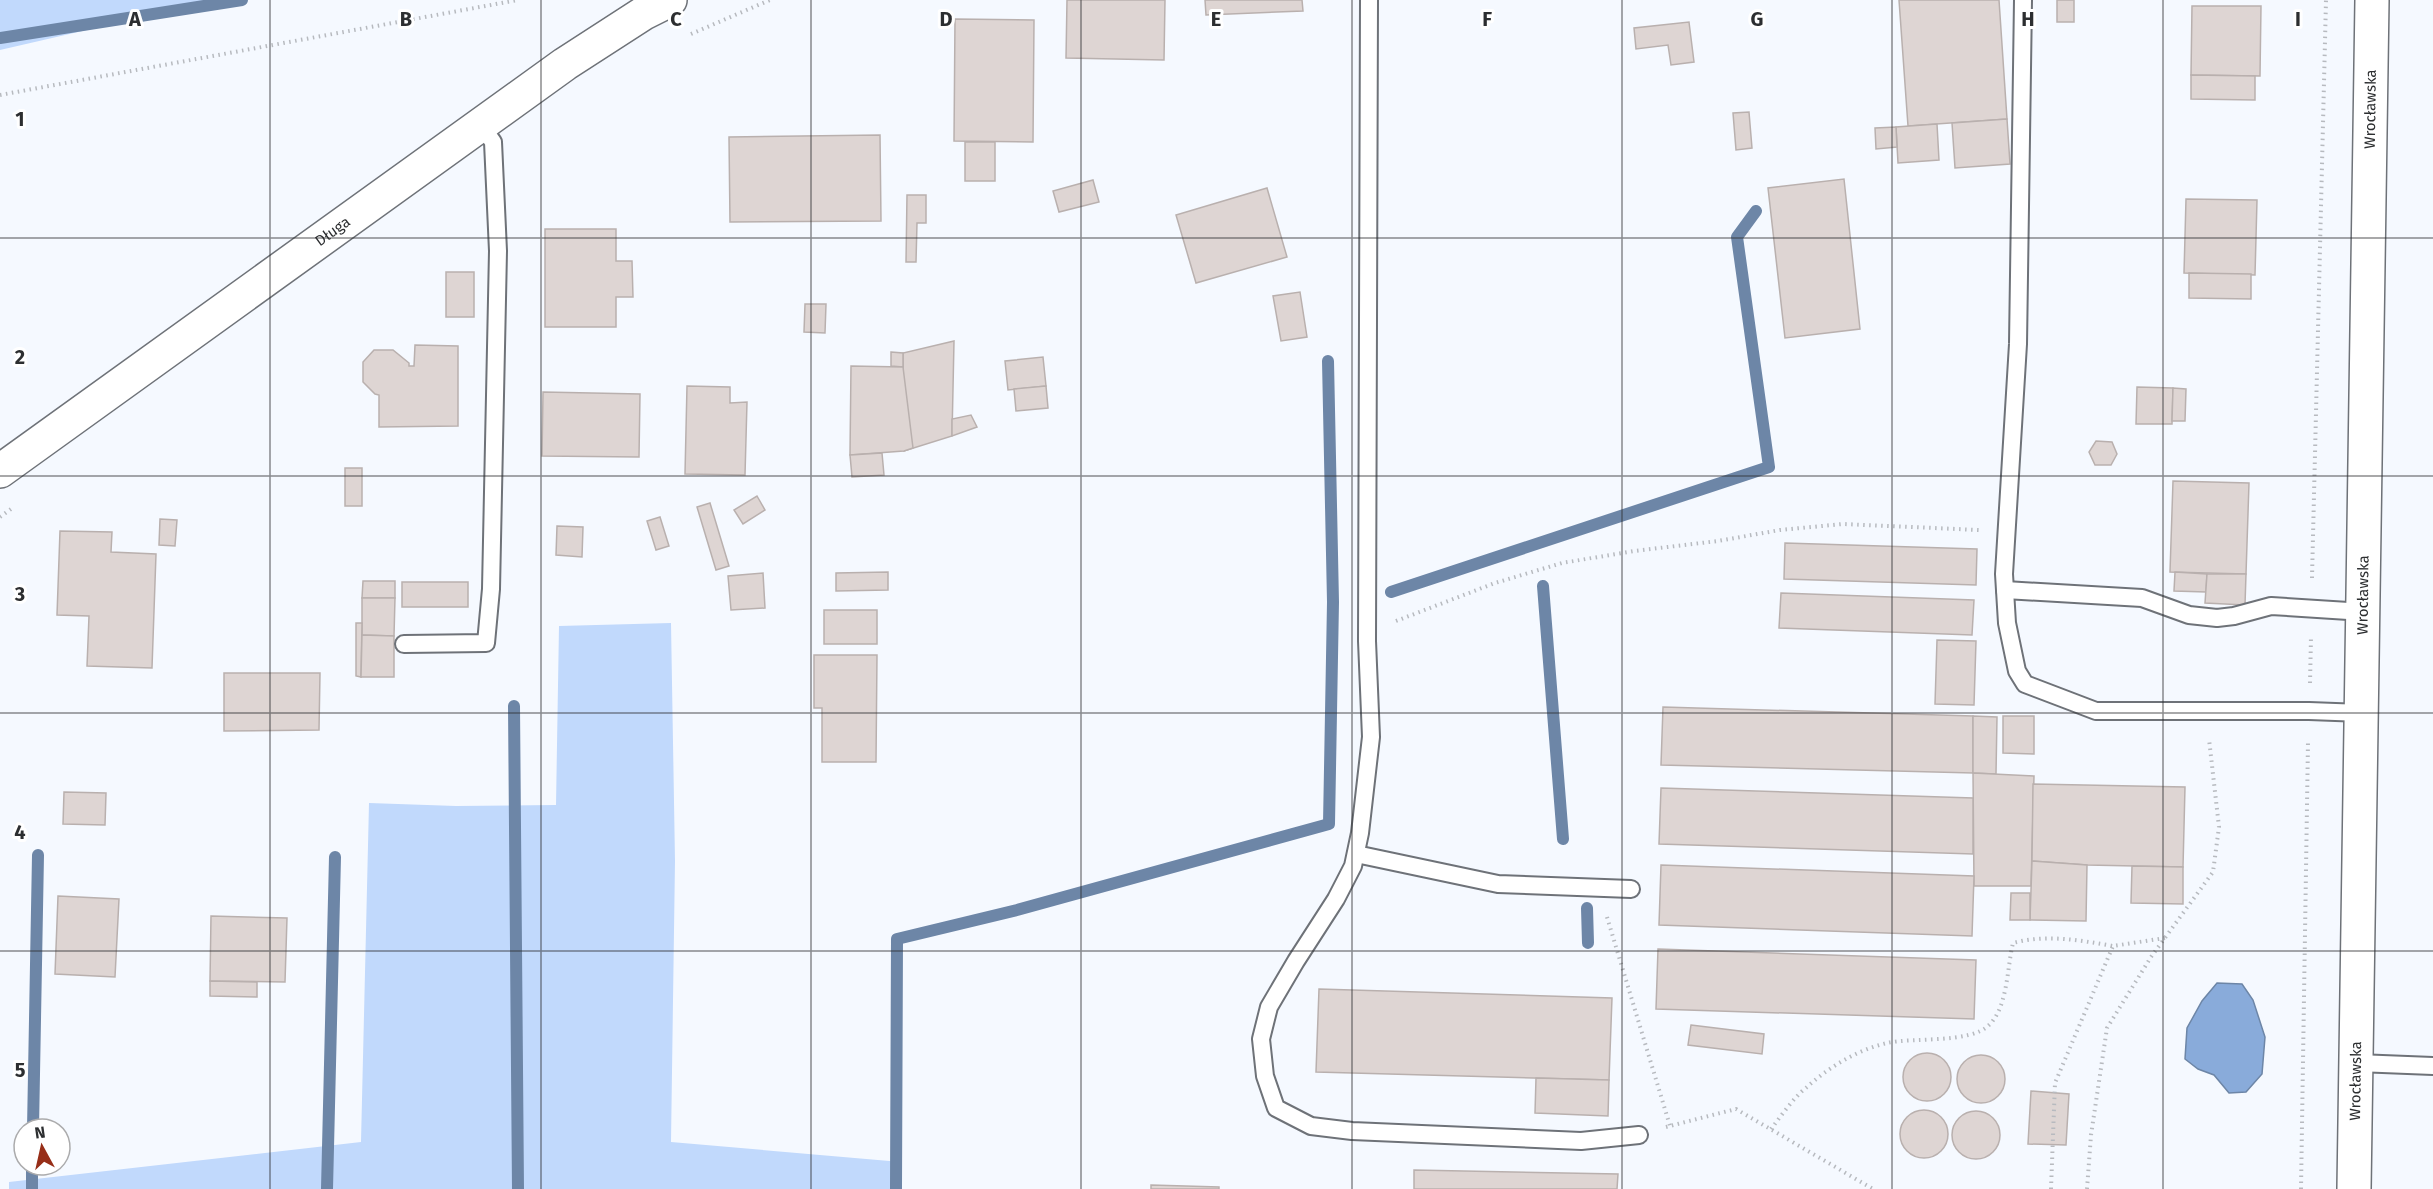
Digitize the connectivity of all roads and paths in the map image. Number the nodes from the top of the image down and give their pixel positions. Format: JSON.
{"nodes":[{"id":1,"x":518,"y":0,"type":"edge"},
{"id":2,"x":670,"y":0,"type":"edge"},
{"id":3,"x":770,"y":0,"type":"edge"},
{"id":4,"x":1369,"y":0,"type":"edge"},
{"id":5,"x":2023,"y":0,"type":"edge"},
{"id":6,"x":2372,"y":0,"type":"edge"},
{"id":7,"x":685,"y":37,"type":"dead end"},
{"id":8,"x":0,"y":95,"type":"edge"},
{"id":9,"x":481,"y":125,"type":"junction"},
{"id":10,"x":0,"y":471,"type":"edge"},
{"id":11,"x":19,"y":503,"type":"dead end"},
{"id":12,"x":0,"y":517,"type":"edge"},
{"id":13,"x":2006,"y":531,"type":"junction"},
{"id":14,"x":2005,"y":590,"type":"junction"},
{"id":15,"x":2364,"y":612,"type":"junction"},
{"id":16,"x":1367,"y":641,"type":"junction"},
{"id":17,"x":404,"y":644,"type":"dead end"},
{"id":18,"x":2208,"y":711,"type":"junction"},
{"id":19,"x":2362,"y":713,"type":"junction"},
{"id":20,"x":1356,"y":854,"type":"junction"},
{"id":21,"x":1599,"y":888,"type":"junction"},
{"id":22,"x":1631,"y":889,"type":"dead end"},
{"id":23,"x":2166,"y":938,"type":"junction"},
{"id":24,"x":2113,"y":946,"type":"junction"},
{"id":25,"x":2357,"y":1063,"type":"junction"},
{"id":26,"x":2433,"y":1066,"type":"edge"},
{"id":27,"x":1670,"y":1126,"type":"junction"},
{"id":28,"x":1771,"y":1129,"type":"junction"},
{"id":29,"x":1639,"y":1135,"type":"joint"},
{"id":30,"x":1873,"y":1189,"type":"edge"},
{"id":31,"x":2051,"y":1189,"type":"edge"},
{"id":32,"x":2087,"y":1189,"type":"edge"},
{"id":33,"x":2354,"y":1189,"type":"edge"}],
"edges":[{"from":1,"to":8,"type":"path"},
{"from":2,"to":9,"type":"main road","name":"Długa"},
{"from":3,"to":7,"type":"path"},
{"from":4,"to":16,"type":"lane"},
{"from":5,"to":13,"type":"lane"},
{"from":6,"to":15,"type":"main road","name":"Wrocławska"},
{"from":9,"to":10,"type":"main road","name":"Długa"},
{"from":9,"to":17,"type":"lane"},
{"from":11,"to":12,"type":"path"},
{"from":13,"to":14,"type":"lane"},
{"from":13,"to":16,"type":"path"},
{"from":14,"to":15,"type":"lane"},
{"from":14,"to":18,"type":"lane"},
{"from":15,"to":19,"type":"main road","name":"Wrocławska"},
{"from":16,"to":20,"type":"lane"},
{"from":18,"to":19,"type":"lane"},
{"from":18,"to":23,"type":"path"},
{"from":19,"to":25,"type":"main road","name":"Wrocławska"},
{"from":20,"to":21,"type":"lane"},
{"from":20,"to":29,"type":"lane"},
{"from":21,"to":22,"type":"lane"},
{"from":21,"to":27,"type":"path"},
{"from":23,"to":24,"type":"path"},
{"from":23,"to":32,"type":"path"},
{"from":24,"to":28,"type":"path"},
{"from":24,"to":31,"type":"path"},
{"from":25,"to":26,"type":"lane"},
{"from":25,"to":33,"type":"main road","name":"Wrocławska"},
{"from":27,"to":28,"type":"path"},
{"from":27,"to":29,"type":"path"},
{"from":28,"to":30,"type":"path"}]}
